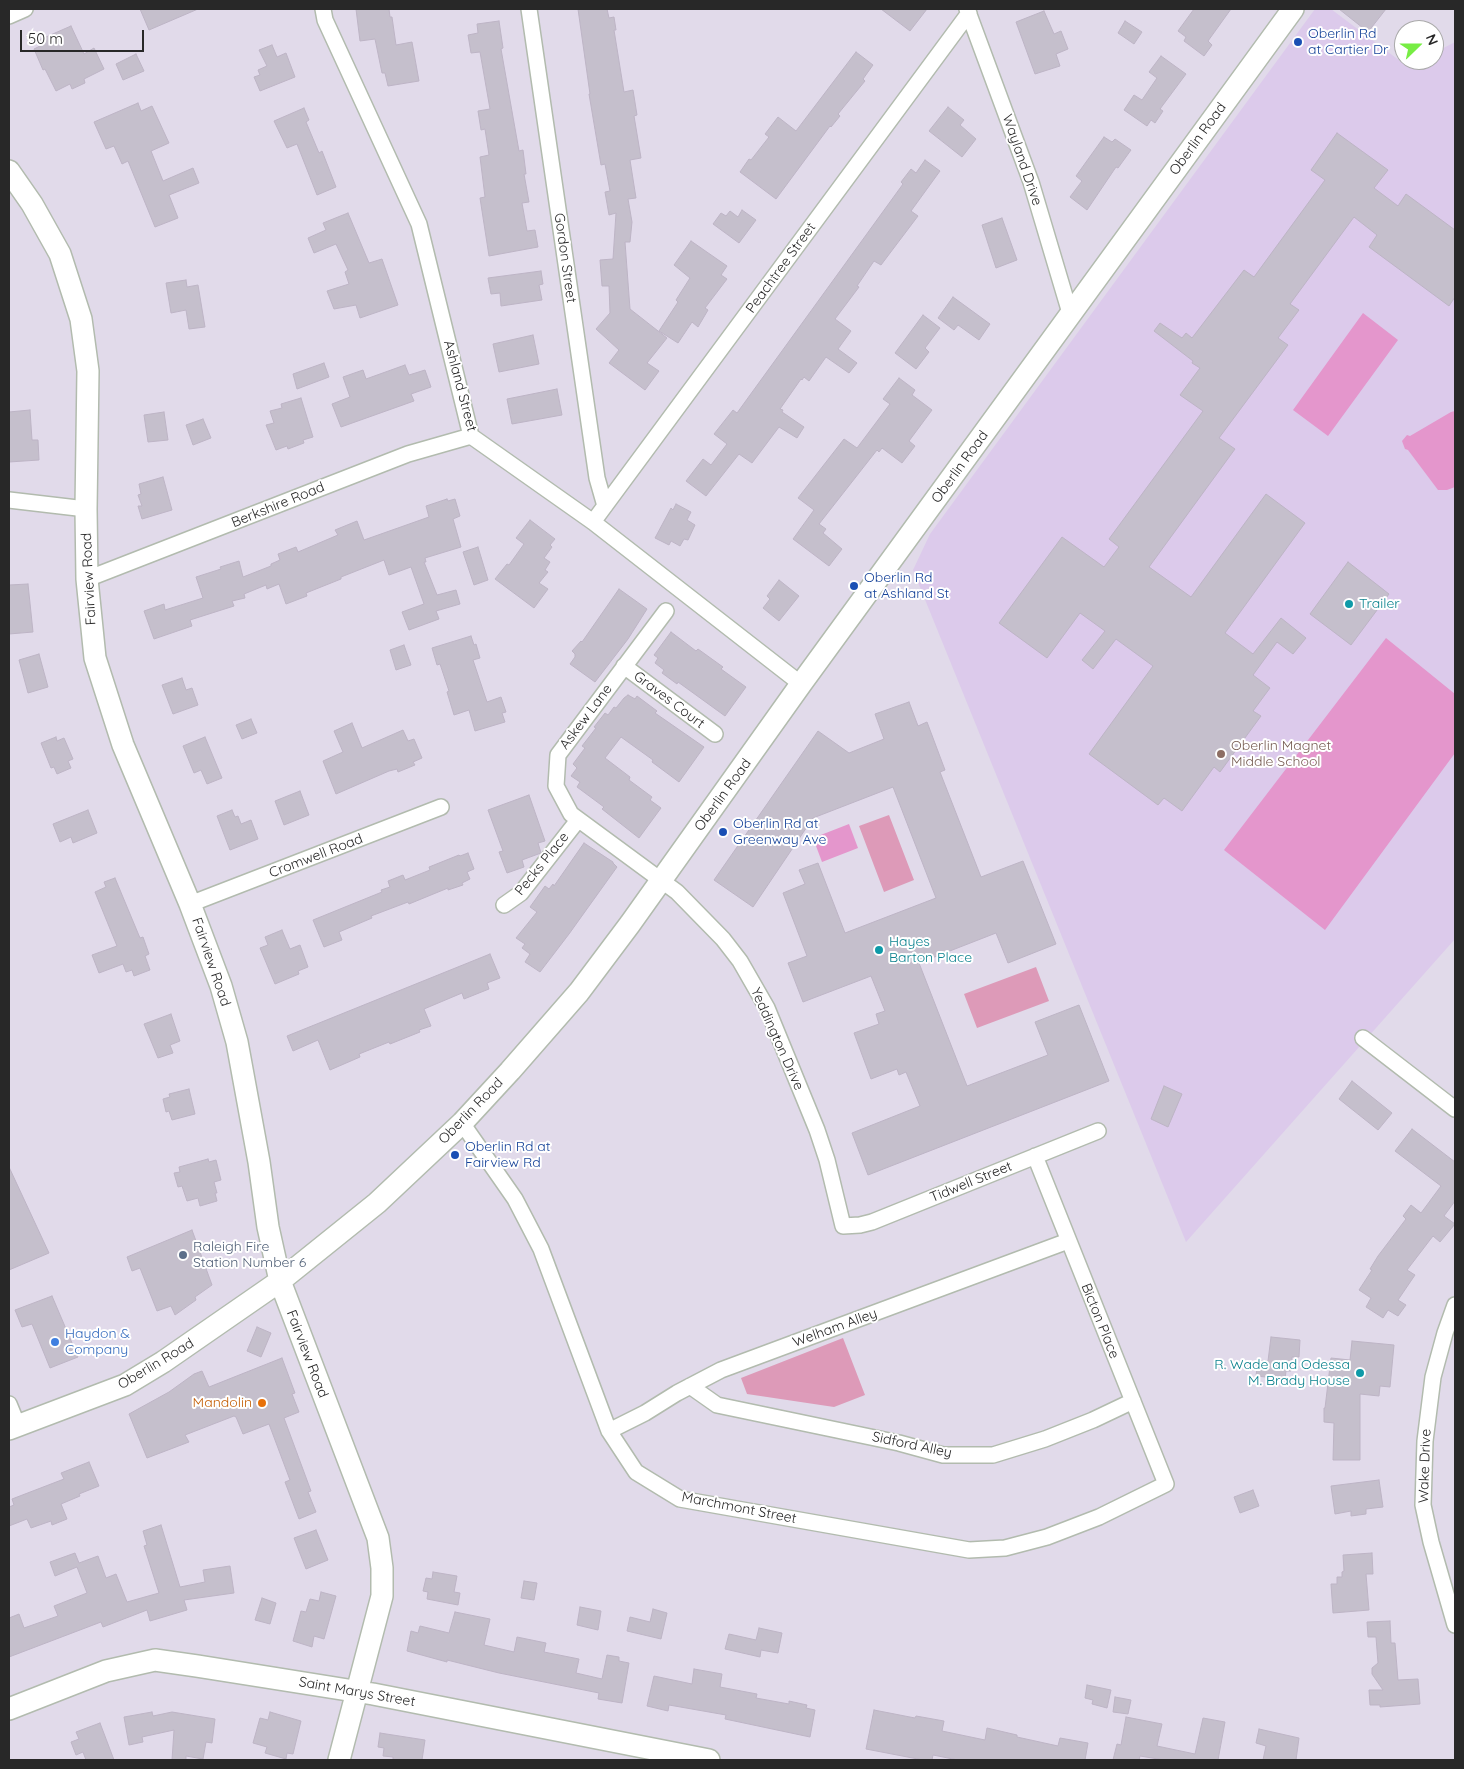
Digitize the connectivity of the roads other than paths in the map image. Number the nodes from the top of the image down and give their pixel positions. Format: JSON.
{"nodes":[{"id":1,"x":25,"y":9,"type":"edge"},
{"id":2,"x":323,"y":9,"type":"edge"},
{"id":3,"x":529,"y":9,"type":"edge"},
{"id":4,"x":1293,"y":9,"type":"edge"},
{"id":5,"x":968,"y":11,"type":"edge"},
{"id":6,"x":9,"y":16,"type":"edge"},
{"id":7,"x":9,"y":172,"type":"edge"},
{"id":8,"x":1070,"y":313,"type":"junction"},
{"id":9,"x":472,"y":436,"type":"junction"},
{"id":10,"x":9,"y":500,"type":"edge"},
{"id":11,"x":605,"y":506,"type":"junction"},
{"id":12,"x":86,"y":509,"type":"junction"},
{"id":13,"x":593,"y":522,"type":"junction"},
{"id":14,"x":87,"y":579,"type":"junction"},
{"id":15,"x":666,"y":611,"type":"dead end"},
{"id":16,"x":624,"y":666,"type":"junction"},
{"id":17,"x":801,"y":684,"type":"junction"},
{"id":18,"x":715,"y":734,"type":"dead end"},
{"id":19,"x":441,"y":807,"type":"dead end"},
{"id":20,"x":578,"y":820,"type":"junction"},
{"id":21,"x":662,"y":880,"type":"junction"},
{"id":22,"x":190,"y":904,"type":"junction"},
{"id":23,"x":504,"y":905,"type":"dead end"},
{"id":24,"x":1362,"y":1038,"type":"dead end"},
{"id":25,"x":1455,"y":1109,"type":"edge"},
{"id":26,"x":462,"y":1122,"type":"junction"},
{"id":27,"x":1098,"y":1131,"type":"dead end"},
{"id":28,"x":1035,"y":1156,"type":"junction"},
{"id":29,"x":843,"y":1226,"type":"joint"},
{"id":30,"x":1068,"y":1242,"type":"junction"},
{"id":31,"x":280,"y":1281,"type":"junction"},
{"id":32,"x":1455,"y":1305,"type":"edge"},
{"id":33,"x":690,"y":1386,"type":"junction"},
{"id":34,"x":1133,"y":1401,"type":"junction"},
{"id":35,"x":9,"y":1404,"type":"edge"},
{"id":36,"x":13,"y":1428,"type":"edge"},
{"id":37,"x":610,"y":1431,"type":"junction"},
{"id":38,"x":1166,"y":1484,"type":"joint"},
{"id":39,"x":1455,"y":1625,"type":"edge"},
{"id":40,"x":357,"y":1692,"type":"junction"},
{"id":41,"x":9,"y":1709,"type":"edge"},
{"id":42,"x":339,"y":1760,"type":"edge"},
{"id":43,"x":709,"y":1760,"type":"edge"}],
"edges":[{"from":1,"to":6,"type":"street"},
{"from":2,"to":9,"type":"street","name":"Ashland Street"},
{"from":3,"to":11,"type":"street","name":"Gordon Street"},
{"from":4,"to":8,"type":"main road","name":"Oberlin Road"},
{"from":5,"to":8,"type":"street","name":"Wayland Drive"},
{"from":5,"to":11,"type":"street","name":"Peachtree Street"},
{"from":7,"to":12,"type":"main road","name":"Fairview Road"},
{"from":8,"to":17,"type":"main road","name":"Oberlin Road"},
{"from":9,"to":13,"type":"street","name":"Ashland Street"},
{"from":9,"to":14,"type":"street","name":"Berkshire Road"},
{"from":10,"to":12,"type":"street"},
{"from":11,"to":13,"type":"street","name":"Peachtree Street"},
{"from":12,"to":14,"type":"main road","name":"Fairview Road"},
{"from":13,"to":17,"type":"street","name":"Ashland Street"},
{"from":14,"to":22,"type":"main road","name":"Fairview Road"},
{"from":15,"to":16,"type":"street","name":"Askew Lane"},
{"from":16,"to":18,"type":"street","name":"Graves Court"},
{"from":16,"to":20,"type":"street","name":"Askew Lane"},
{"from":17,"to":21,"type":"main road","name":"Oberlin Road"},
{"from":19,"to":22,"type":"street","name":"Cromwell Road"},
{"from":20,"to":21,"type":"street","name":"Askew Lane"},
{"from":20,"to":23,"type":"street","name":"Pecks Place"},
{"from":21,"to":26,"type":"main road","name":"Oberlin Road"},
{"from":21,"to":29,"type":"street","name":"Yeddington Drive"},
{"from":22,"to":31,"type":"main road","name":"Fairview Road"},
{"from":24,"to":25,"type":"street"},
{"from":26,"to":31,"type":"main road","name":"Oberlin Road"},
{"from":26,"to":37,"type":"street","name":"Marchmont Street"},
{"from":27,"to":28,"type":"street","name":"Tidwell Street"},
{"from":28,"to":29,"type":"street","name":"Tidwell Street"},
{"from":28,"to":30,"type":"street","name":"Bicton Place"},
{"from":30,"to":33,"type":"street","name":"Welham Alley"},
{"from":30,"to":34,"type":"street","name":"Bicton Place"},
{"from":31,"to":36,"type":"main road","name":"Oberlin Road"},
{"from":31,"to":40,"type":"main road","name":"Fairview Road"},
{"from":32,"to":39,"type":"street","name":"Wake Drive"},
{"from":33,"to":34,"type":"street","name":"Sidford Alley"},
{"from":33,"to":37,"type":"street","name":"Welham Alley"},
{"from":34,"to":38,"type":"street","name":"Bicton Place"},
{"from":35,"to":36,"type":"street"},
{"from":37,"to":38,"type":"street","name":"Marchmont Street"},
{"from":40,"to":41,"type":"main road","name":"Saint Marys Street"},
{"from":40,"to":42,"type":"main road","name":"Fairview Road"},
{"from":40,"to":43,"type":"main road","name":"Saint Marys Street"}]}
